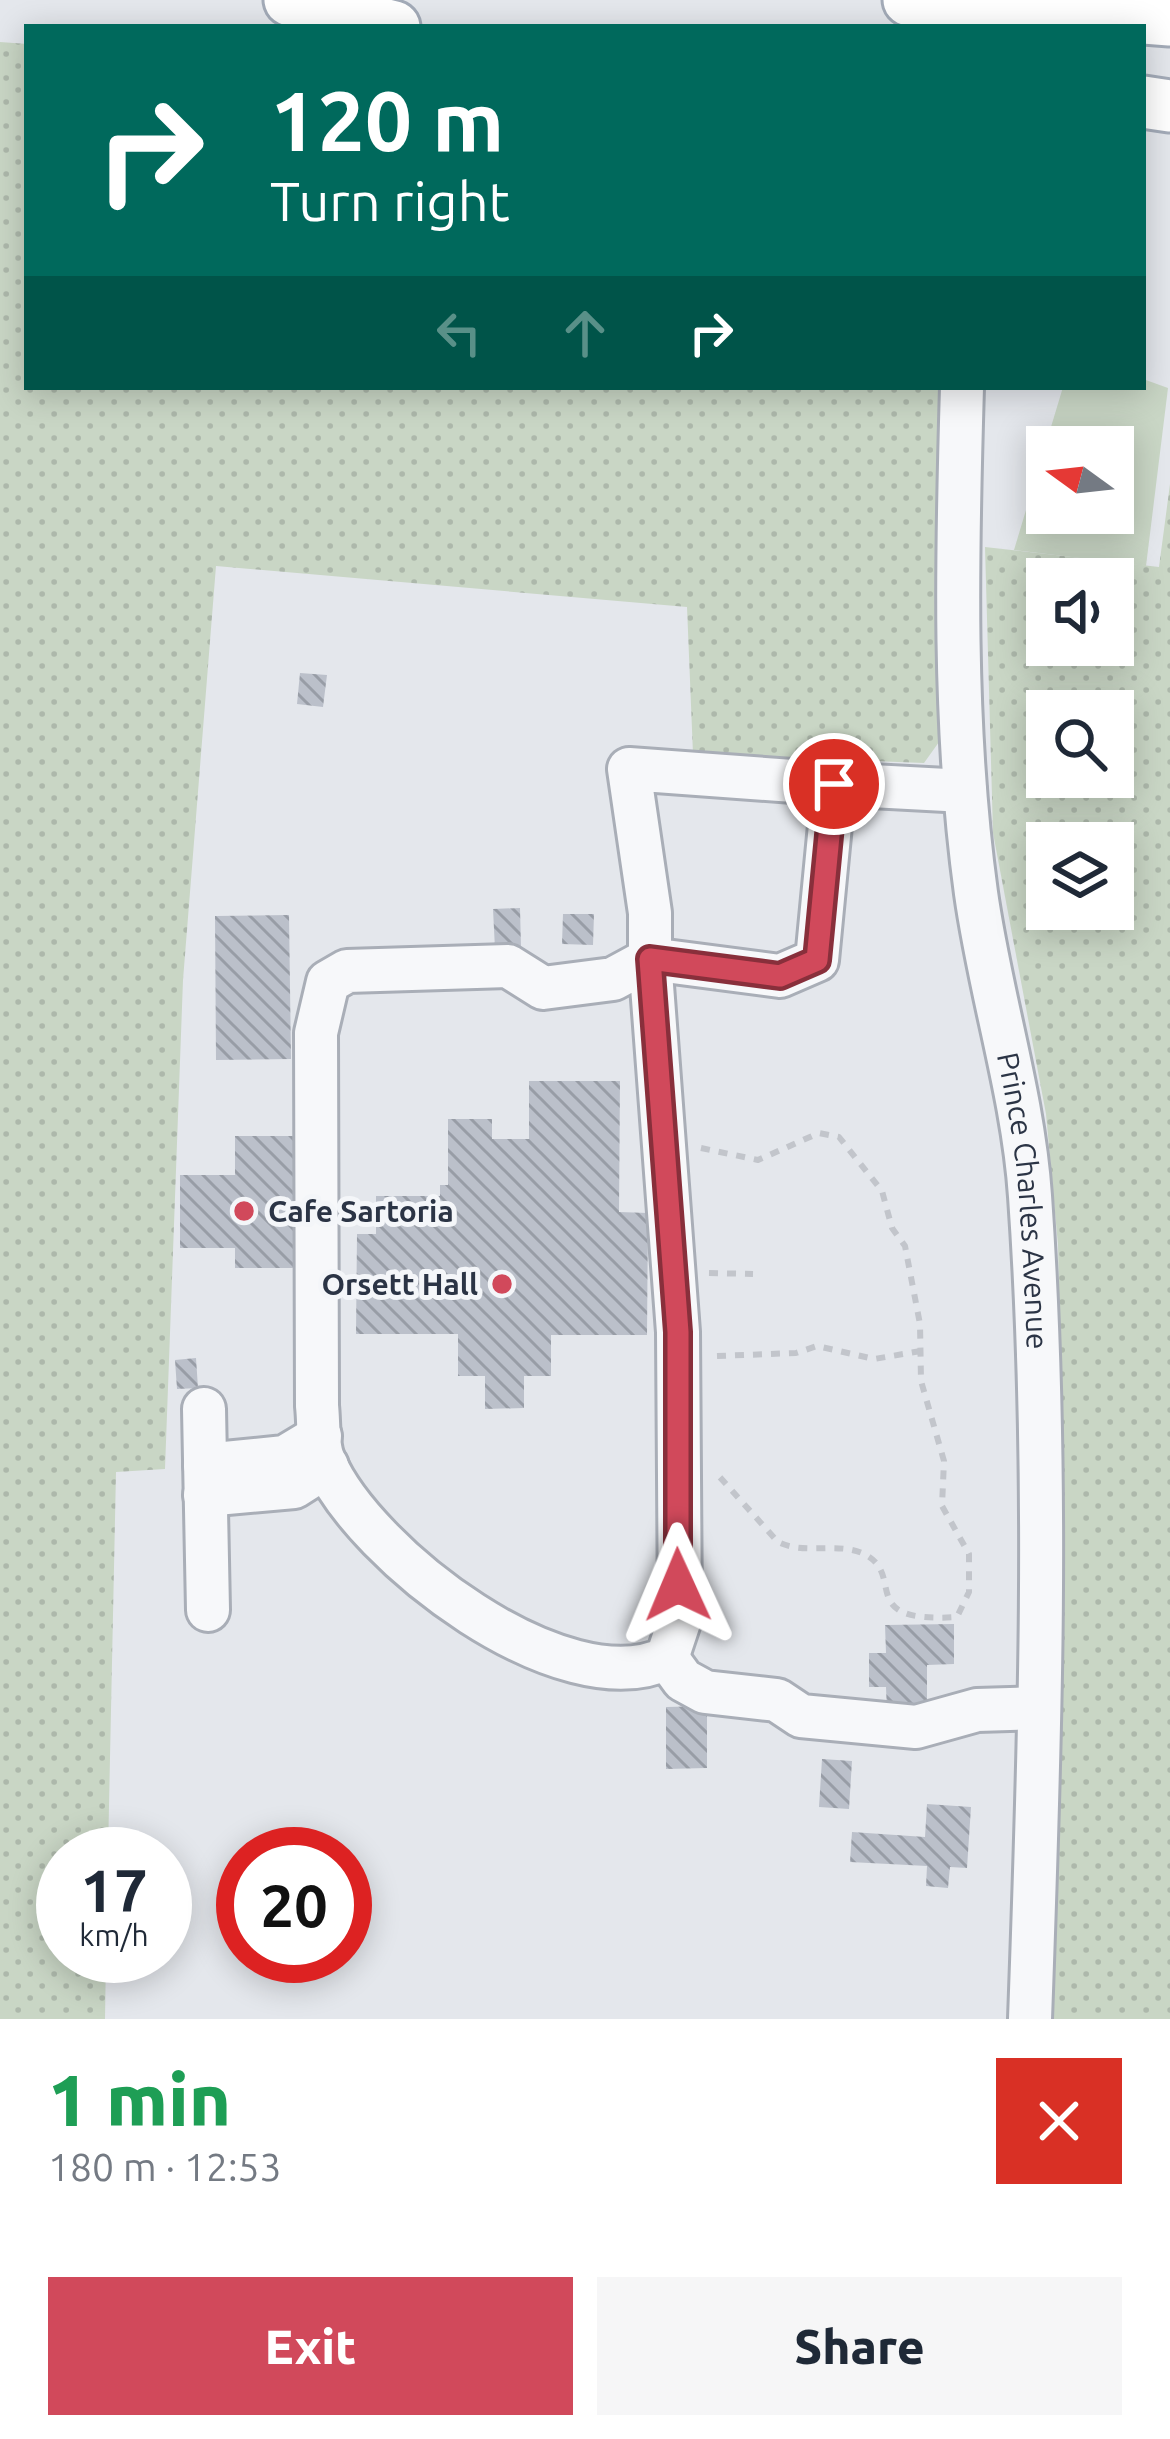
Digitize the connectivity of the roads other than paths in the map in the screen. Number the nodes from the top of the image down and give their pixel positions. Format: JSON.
{"nodes":[{"id":1,"x":290,"y":0,"type":"edge"},
{"id":2,"x":879,"y":0,"type":"edge"},
{"id":3,"x":908,"y":0,"type":"edge"},
{"id":4,"x":1012,"y":16,"type":"edge"},
{"id":5,"x":1170,"y":20,"type":"edge"},
{"id":6,"x":382,"y":24,"type":"edge"},
{"id":7,"x":924,"y":24,"type":"edge"},
{"id":8,"x":962,"y":390,"type":"edge"},
{"id":9,"x":834,"y":784,"type":"junction"},
{"id":10,"x":964,"y":790,"type":"junction"},
{"id":11,"x":650,"y":959,"type":"junction"},
{"id":12,"x":204,"y":1409,"type":"dead end"},
{"id":13,"x":323,"y":1451,"type":"junction"},
{"id":14,"x":205,"y":1480,"type":"junction"},
{"id":15,"x":208,"y":1610,"type":"dead end"},
{"id":16,"x":667,"y":1658,"type":"junction"},
{"id":17,"x":1038,"y":1708,"type":"junction"},
{"id":18,"x":1030,"y":2019,"type":"edge"}],
"edges":[{"from":1,"to":6,"type":"main road"},
{"from":2,"to":7,"type":"main road"},
{"from":3,"to":4,"type":"main road"},
{"from":4,"to":5,"type":"main road"},
{"from":8,"to":10,"type":"street","name":"Prince Charles Avenue"},
{"from":9,"to":10,"type":"street"},
{"from":9,"to":11,"type":"street"},
{"from":9,"to":11,"type":"street"},
{"from":10,"to":17,"type":"street","name":"Prince Charles Avenue"},
{"from":11,"to":13,"type":"street"},
{"from":11,"to":16,"type":"street"},
{"from":12,"to":14,"type":"street"},
{"from":13,"to":14,"type":"street"},
{"from":13,"to":16,"type":"street"},
{"from":14,"to":15,"type":"street"},
{"from":16,"to":17,"type":"street"},
{"from":17,"to":18,"type":"street","name":"Prince Charles Avenue"}]}
